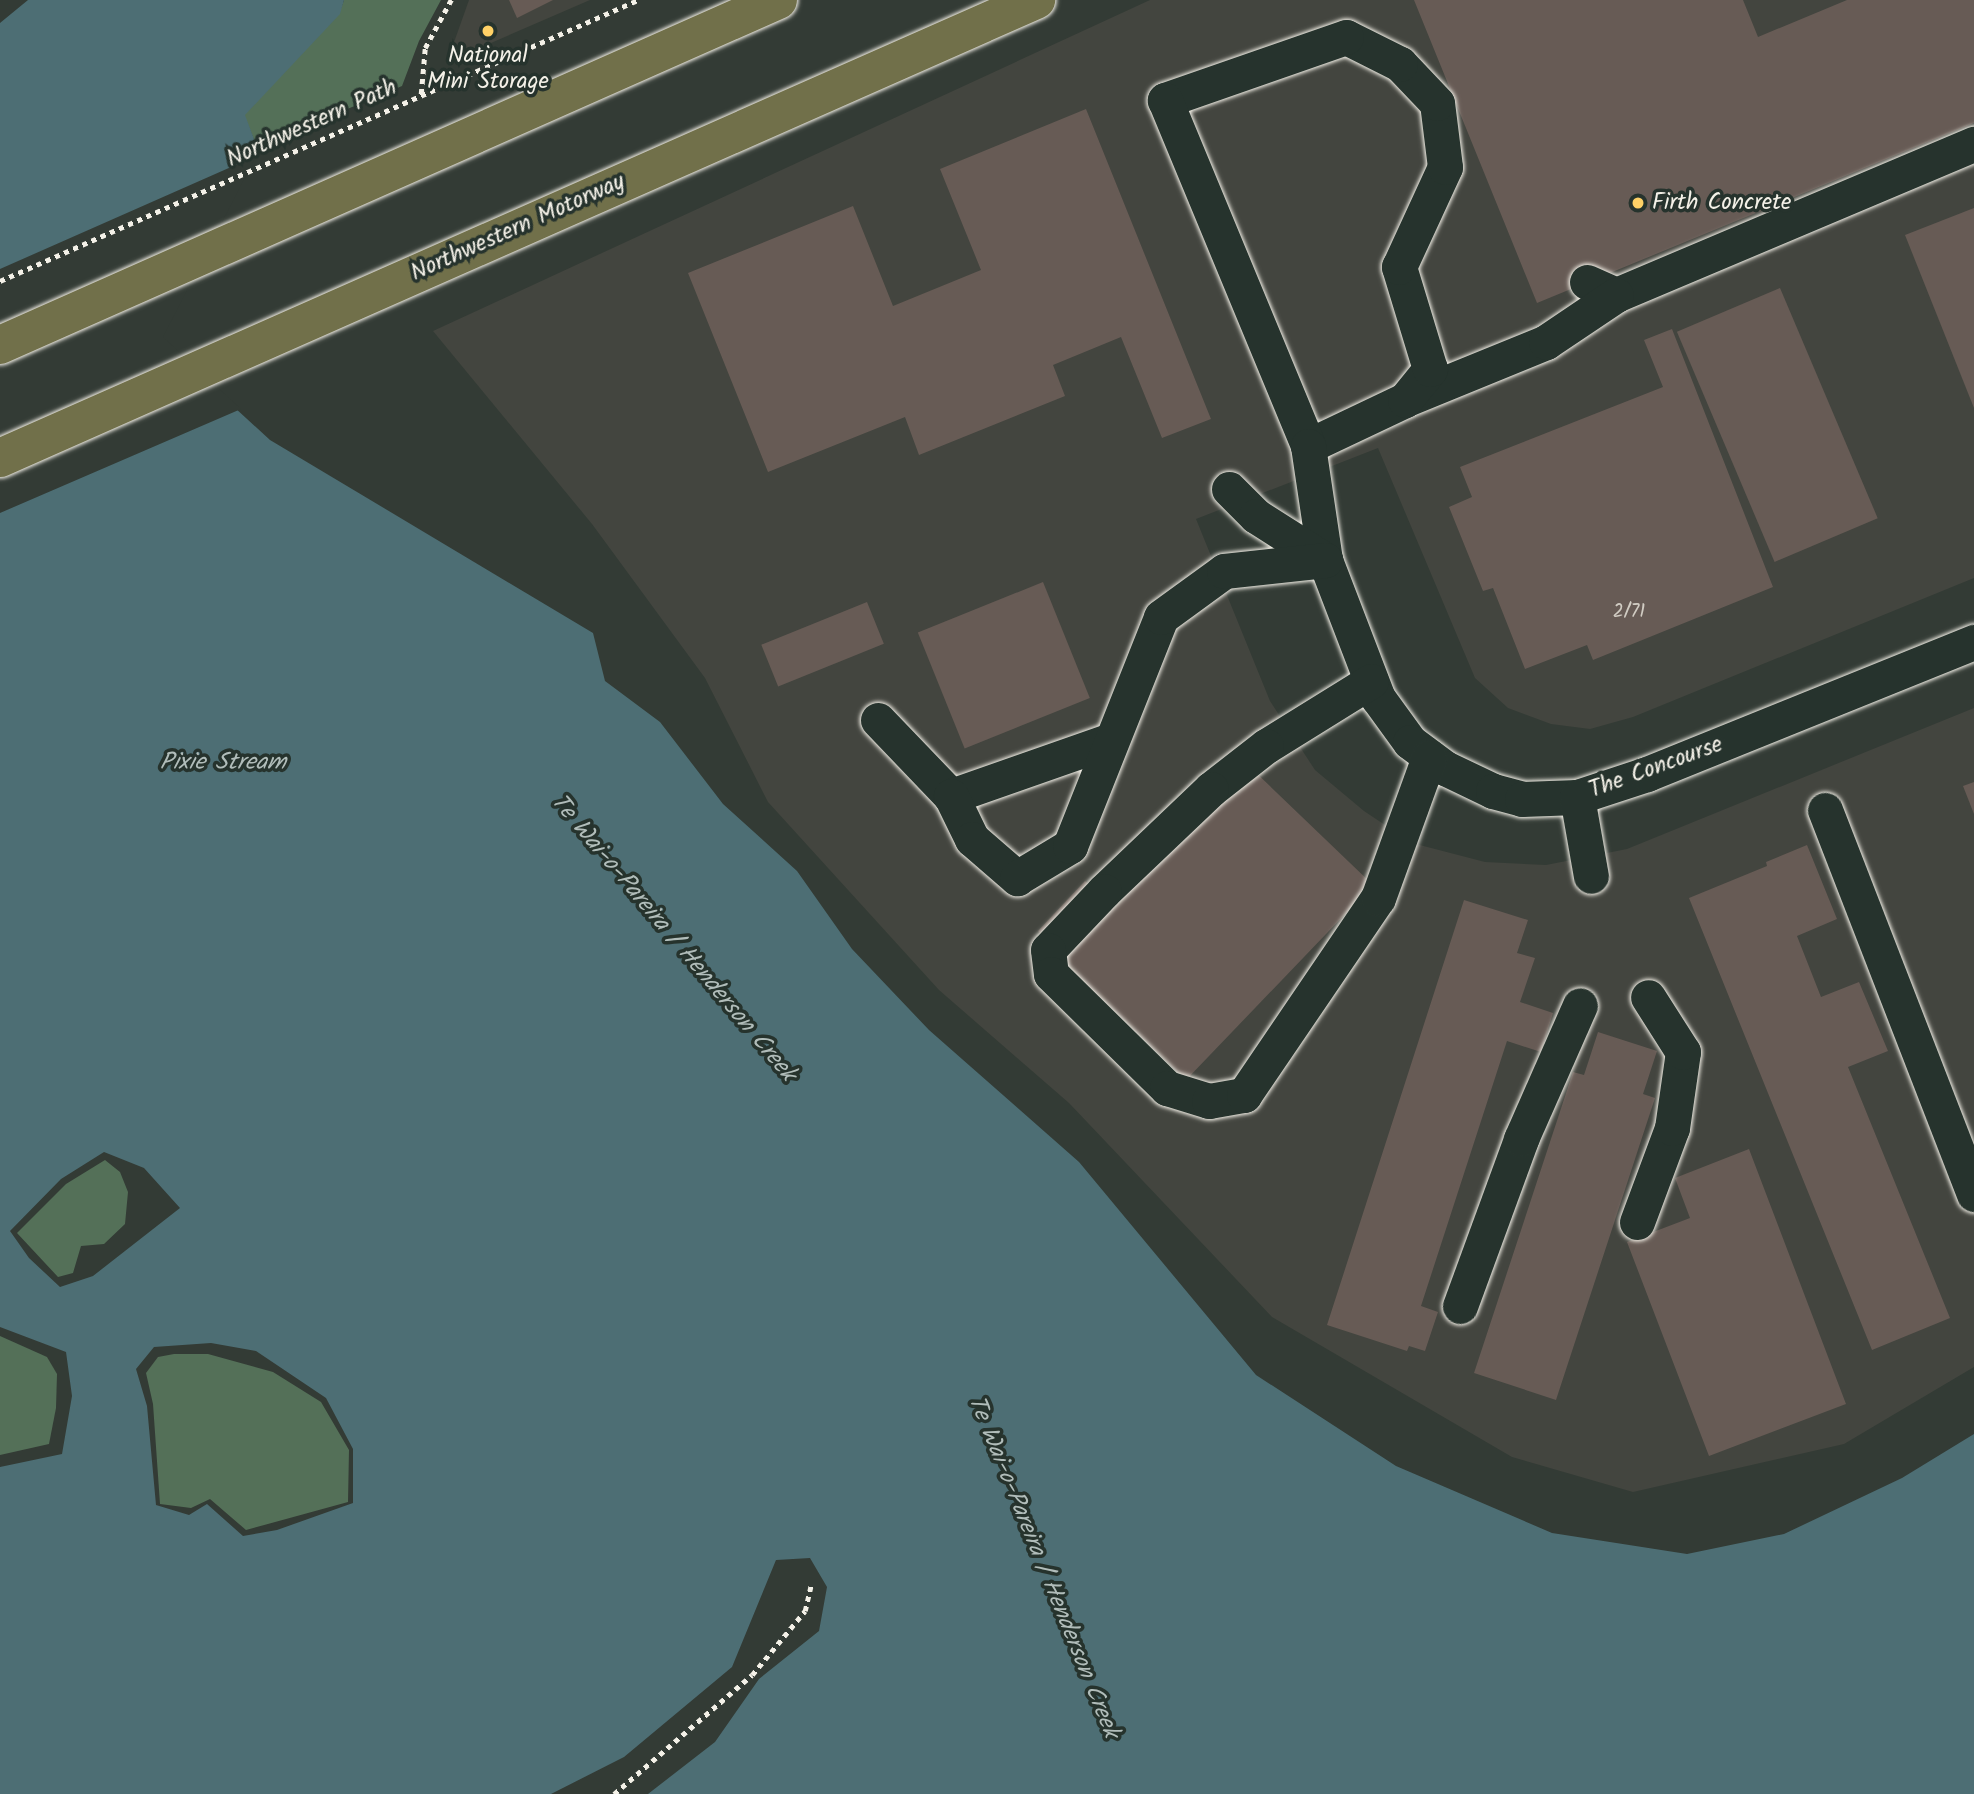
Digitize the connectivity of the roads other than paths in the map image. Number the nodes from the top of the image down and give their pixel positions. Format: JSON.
{"nodes":[{"id":1,"x":778,"y":0,"type":"edge"},
{"id":2,"x":1036,"y":0,"type":"edge"},
{"id":3,"x":1974,"y":144,"type":"edge"},
{"id":4,"x":0,"y":345,"type":"edge"},
{"id":5,"x":1405,"y":400,"type":"junction"},
{"id":6,"x":1308,"y":446,"type":"junction"},
{"id":7,"x":0,"y":458,"type":"edge"},
{"id":8,"x":1229,"y":489,"type":"dead end"},
{"id":9,"x":1325,"y":560,"type":"junction"},
{"id":10,"x":1974,"y":642,"type":"edge"},
{"id":11,"x":1371,"y":681,"type":"junction"},
{"id":12,"x":878,"y":720,"type":"dead end"},
{"id":13,"x":1111,"y":740,"type":"junction"},
{"id":14,"x":1429,"y":757,"type":"junction"},
{"id":15,"x":951,"y":796,"type":"junction"},
{"id":16,"x":1577,"y":797,"type":"junction"},
{"id":17,"x":1825,"y":810,"type":"dead end"},
{"id":18,"x":1591,"y":876,"type":"dead end"},
{"id":19,"x":1648,"y":998,"type":"dead end"},
{"id":20,"x":1580,"y":1005,"type":"dead end"},
{"id":21,"x":1974,"y":1194,"type":"edge"},
{"id":22,"x":1637,"y":1222,"type":"dead end"},
{"id":23,"x":1460,"y":1306,"type":"dead end"}],
"edges":[{"from":1,"to":4,"type":"highway"},
{"from":2,"to":7,"type":"highway","name":"Northwestern Motorway"},
{"from":3,"to":5,"type":"street"},
{"from":5,"to":6,"type":"street"},
{"from":5,"to":6,"type":"street","name":"The Concourse"},
{"from":6,"to":9,"type":"street","name":"The Concourse"},
{"from":8,"to":9,"type":"street"},
{"from":9,"to":11,"type":"street","name":"The Concourse"},
{"from":9,"to":13,"type":"street"},
{"from":10,"to":16,"type":"street","name":"The Concourse"},
{"from":11,"to":14,"type":"street","name":"The Concourse"},
{"from":11,"to":14,"type":"street"},
{"from":12,"to":15,"type":"street"},
{"from":13,"to":15,"type":"street"},
{"from":13,"to":15,"type":"street"},
{"from":14,"to":16,"type":"street","name":"The Concourse"},
{"from":16,"to":18,"type":"street"},
{"from":17,"to":21,"type":"street"},
{"from":19,"to":22,"type":"street"},
{"from":20,"to":23,"type":"street"}]}
